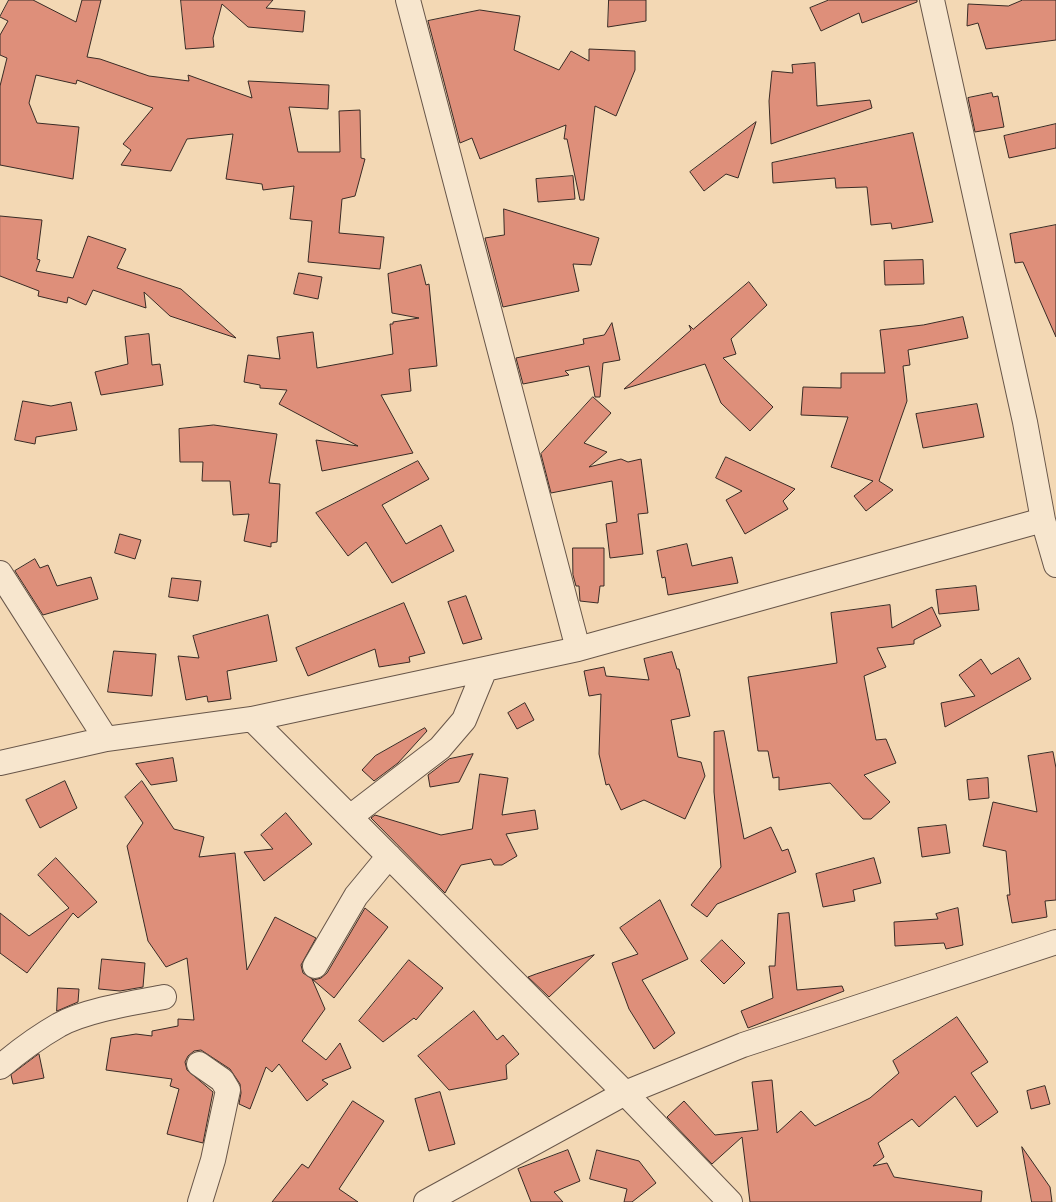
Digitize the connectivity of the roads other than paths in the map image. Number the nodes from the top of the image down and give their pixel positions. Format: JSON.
{"nodes":[{"id":1,"x":408,"y":0,"type":"edge"},
{"id":2,"x":932,"y":0,"type":"edge"},
{"id":3,"x":1043,"y":520,"type":"junction"},
{"id":4,"x":1056,"y":565,"type":"edge"},
{"id":5,"x":0,"y":573,"type":"edge"},
{"id":6,"x":578,"y":649,"type":"junction"},
{"id":7,"x":485,"y":669,"type":"junction"},
{"id":8,"x":252,"y":719,"type":"junction"},
{"id":9,"x":106,"y":739,"type":"junction"},
{"id":10,"x":0,"y":763,"type":"edge"},
{"id":11,"x":350,"y":817,"type":"junction"},
{"id":12,"x":389,"y":856,"type":"junction"},
{"id":13,"x":1056,"y":942,"type":"edge"},
{"id":14,"x":316,"y":966,"type":"dead end"},
{"id":15,"x":164,"y":997,"type":"dead end"},
{"id":16,"x":199,"y":1064,"type":"dead end"},
{"id":17,"x":0,"y":1067,"type":"edge"},
{"id":18,"x":625,"y":1092,"type":"junction"},
{"id":19,"x":200,"y":1202,"type":"edge"},
{"id":20,"x":426,"y":1202,"type":"edge"},
{"id":21,"x":730,"y":1202,"type":"edge"}],
"edges":[{"from":1,"to":6,"type":"street"},
{"from":2,"to":3,"type":"street"},
{"from":3,"to":4,"type":"street"},
{"from":3,"to":6,"type":"street"},
{"from":5,"to":9,"type":"street"},
{"from":6,"to":7,"type":"street"},
{"from":7,"to":8,"type":"street"},
{"from":7,"to":11,"type":"street"},
{"from":8,"to":9,"type":"street"},
{"from":8,"to":11,"type":"street"},
{"from":9,"to":10,"type":"street"},
{"from":11,"to":12,"type":"street"},
{"from":12,"to":14,"type":"street"},
{"from":12,"to":18,"type":"street"},
{"from":13,"to":18,"type":"street"},
{"from":15,"to":17,"type":"street"},
{"from":16,"to":19,"type":"street"},
{"from":18,"to":20,"type":"street"},
{"from":18,"to":21,"type":"street"}]}
